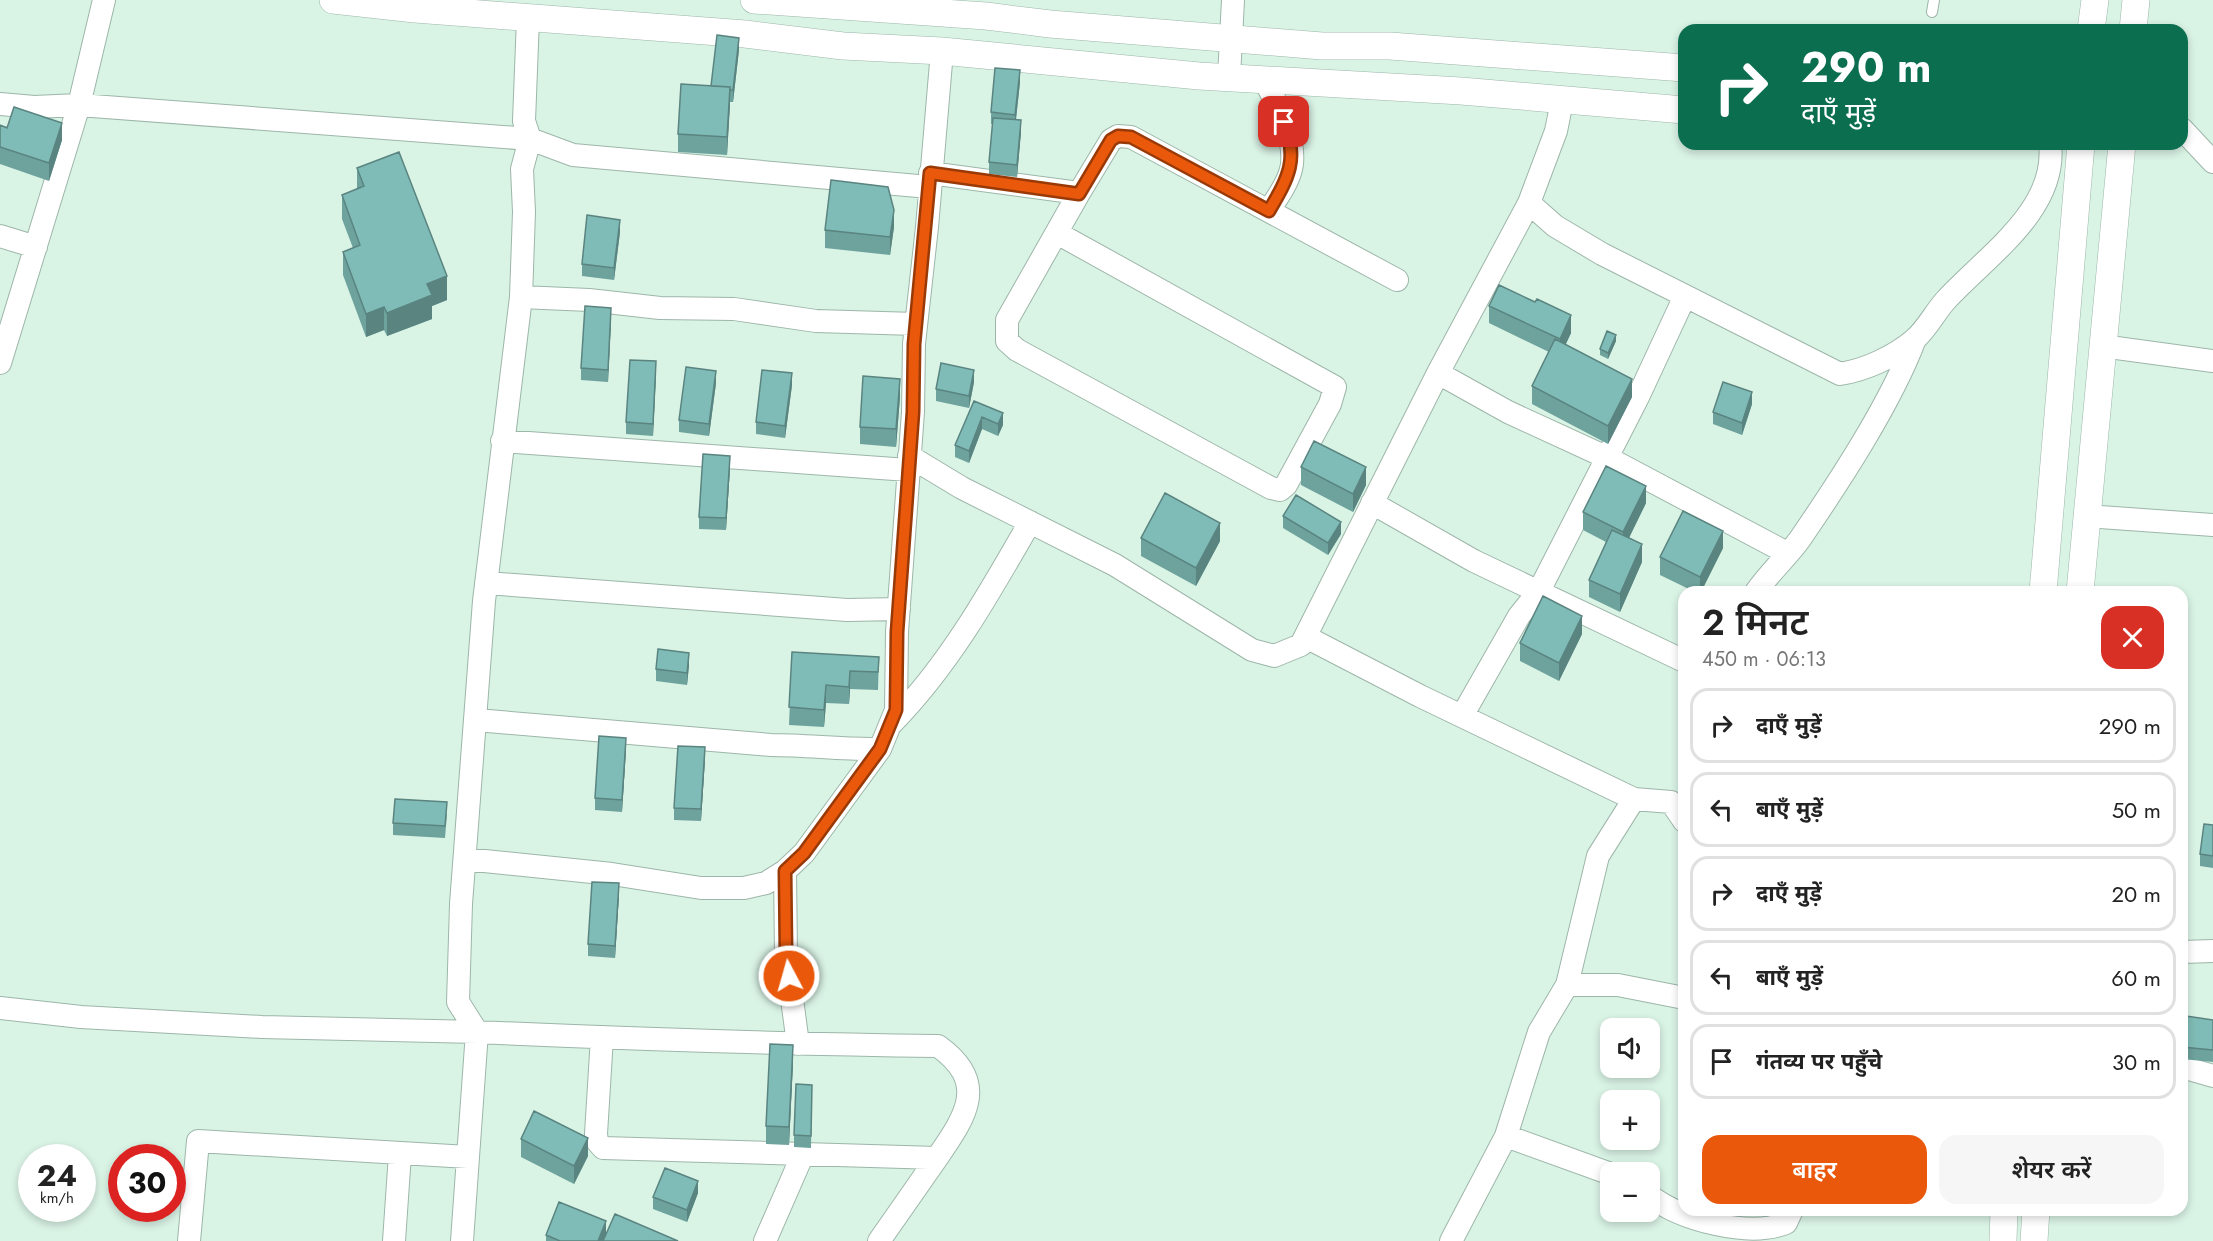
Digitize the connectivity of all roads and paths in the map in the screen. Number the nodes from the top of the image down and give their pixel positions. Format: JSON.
{"nodes":[{"id":1,"x":104,"y":0,"type":"edge"},
{"id":2,"x":333,"y":0,"type":"edge"},
{"id":3,"x":754,"y":0,"type":"edge"},
{"id":4,"x":1233,"y":0,"type":"edge"},
{"id":5,"x":1934,"y":0,"type":"edge"},
{"id":6,"x":2095,"y":0,"type":"edge"},
{"id":7,"x":2136,"y":0,"type":"edge"},
{"id":8,"x":1932,"y":12,"type":"dead end"},
{"id":9,"x":528,"y":18,"type":"junction"},
{"id":10,"x":2092,"y":24,"type":"edge"},
{"id":11,"x":2134,"y":24,"type":"edge"},
{"id":12,"x":1231,"y":37,"type":"junction"},
{"id":13,"x":942,"y":51,"type":"junction"},
{"id":14,"x":1678,"y":68,"type":"edge"},
{"id":15,"x":1229,"y":77,"type":"junction"},
{"id":16,"x":1264,"y":79,"type":"junction"},
{"id":17,"x":1562,"y":101,"type":"junction"},
{"id":18,"x":0,"y":104,"type":"edge"},
{"id":19,"x":79,"y":105,"type":"junction"},
{"id":20,"x":1678,"y":110,"type":"edge"},
{"id":21,"x":2188,"y":135,"type":"edge"},
{"id":22,"x":530,"y":139,"type":"junction"},
{"id":23,"x":2050,"y":150,"type":"edge"},
{"id":24,"x":2080,"y":150,"type":"edge"},
{"id":25,"x":2121,"y":150,"type":"edge"},
{"id":26,"x":2213,"y":162,"type":"edge"},
{"id":27,"x":930,"y":180,"type":"junction"},
{"id":28,"x":1079,"y":194,"type":"junction"},
{"id":29,"x":1529,"y":203,"type":"junction"},
{"id":30,"x":1269,"y":211,"type":"junction"},
{"id":31,"x":1057,"y":233,"type":"junction"},
{"id":32,"x":0,"y":236,"type":"edge"},
{"id":33,"x":36,"y":247,"type":"junction"},
{"id":34,"x":1397,"y":280,"type":"dead end"},
{"id":35,"x":1685,"y":296,"type":"junction"},
{"id":36,"x":520,"y":297,"type":"junction"},
{"id":37,"x":916,"y":324,"type":"junction"},
{"id":38,"x":1915,"y":339,"type":"junction"},
{"id":39,"x":2102,"y":346,"type":"junction"},
{"id":40,"x":2213,"y":360,"type":"edge"},
{"id":41,"x":0,"y":363,"type":"edge"},
{"id":42,"x":1438,"y":373,"type":"junction"},
{"id":43,"x":502,"y":441,"type":"junction"},
{"id":44,"x":1608,"y":458,"type":"junction"},
{"id":45,"x":908,"y":463,"type":"junction"},
{"id":46,"x":1372,"y":503,"type":"junction"},
{"id":47,"x":2086,"y":516,"type":"junction"},
{"id":48,"x":1030,"y":522,"type":"junction"},
{"id":49,"x":2213,"y":525,"type":"edge"},
{"id":50,"x":1787,"y":552,"type":"junction"},
{"id":51,"x":486,"y":583,"type":"junction"},
{"id":52,"x":1761,"y":586,"type":"edge"},
{"id":53,"x":2044,"y":586,"type":"edge"},
{"id":54,"x":2080,"y":586,"type":"edge"},
{"id":55,"x":1539,"y":591,"type":"junction"},
{"id":56,"x":898,"y":609,"type":"junction"},
{"id":57,"x":1306,"y":637,"type":"junction"},
{"id":58,"x":1678,"y":658,"type":"edge"},
{"id":59,"x":1462,"y":716,"type":"junction"},
{"id":60,"x":476,"y":720,"type":"junction"},
{"id":61,"x":890,"y":724,"type":"junction"},
{"id":62,"x":880,"y":749,"type":"junction"},
{"id":63,"x":1678,"y":796,"type":"edge"},
{"id":64,"x":1634,"y":799,"type":"junction"},
{"id":65,"x":465,"y":859,"type":"junction"},
{"id":66,"x":785,"y":871,"type":"junction"},
{"id":67,"x":2213,"y":951,"type":"edge"},
{"id":68,"x":2188,"y":954,"type":"edge"},
{"id":69,"x":1567,"y":985,"type":"junction"},
{"id":70,"x":1678,"y":997,"type":"edge"},
{"id":71,"x":0,"y":1008,"type":"edge"},
{"id":72,"x":477,"y":1032,"type":"junction"},
{"id":73,"x":602,"y":1037,"type":"junction"},
{"id":74,"x":798,"y":1044,"type":"junction"},
{"id":75,"x":2188,"y":1069,"type":"edge"},
{"id":76,"x":2213,"y":1076,"type":"edge"},
{"id":77,"x":1506,"y":1136,"type":"junction"},
{"id":78,"x":400,"y":1154,"type":"junction"},
{"id":79,"x":803,"y":1154,"type":"junction"},
{"id":80,"x":468,"y":1156,"type":"junction"},
{"id":81,"x":937,"y":1158,"type":"junction"},
{"id":82,"x":1600,"y":1170,"type":"edge"},
{"id":83,"x":1660,"y":1201,"type":"edge"},
{"id":84,"x":1678,"y":1210,"type":"edge"},
{"id":85,"x":1692,"y":1216,"type":"edge"},
{"id":86,"x":1789,"y":1216,"type":"edge"},
{"id":87,"x":2004,"y":1216,"type":"edge"},
{"id":88,"x":2036,"y":1216,"type":"edge"},
{"id":89,"x":189,"y":1241,"type":"edge"},
{"id":90,"x":394,"y":1241,"type":"edge"},
{"id":91,"x":462,"y":1241,"type":"edge"},
{"id":92,"x":765,"y":1241,"type":"edge"},
{"id":93,"x":879,"y":1241,"type":"edge"},
{"id":94,"x":1451,"y":1241,"type":"edge"},
{"id":95,"x":2003,"y":1241,"type":"edge"},
{"id":96,"x":2034,"y":1241,"type":"edge"}],
"edges":[{"from":1,"to":19,"type":"street"},
{"from":2,"to":9,"type":"street"},
{"from":3,"to":12,"type":"street"},
{"from":4,"to":12,"type":"street"},
{"from":5,"to":8,"type":"lane"},
{"from":6,"to":10,"type":"street"},
{"from":7,"to":11,"type":"street"},
{"from":9,"to":13,"type":"street"},
{"from":9,"to":22,"type":"street"},
{"from":12,"to":14,"type":"street"},
{"from":12,"to":15,"type":"street"},
{"from":13,"to":15,"type":"street"},
{"from":13,"to":27,"type":"street"},
{"from":15,"to":16,"type":"street"},
{"from":16,"to":17,"type":"street"},
{"from":16,"to":30,"type":"street"},
{"from":17,"to":20,"type":"street"},
{"from":17,"to":29,"type":"street"},
{"from":18,"to":19,"type":"street"},
{"from":19,"to":22,"type":"street"},
{"from":19,"to":33,"type":"street"},
{"from":21,"to":26,"type":"street"},
{"from":22,"to":27,"type":"street"},
{"from":22,"to":36,"type":"street"},
{"from":23,"to":38,"type":"street"},
{"from":24,"to":53,"type":"street"},
{"from":25,"to":39,"type":"street"},
{"from":27,"to":28,"type":"street"},
{"from":27,"to":37,"type":"street"},
{"from":28,"to":30,"type":"street"},
{"from":28,"to":31,"type":"street"},
{"from":29,"to":35,"type":"street"},
{"from":29,"to":42,"type":"street"},
{"from":30,"to":34,"type":"street"},
{"from":31,"to":31,"type":"street"},
{"from":32,"to":33,"type":"street"},
{"from":33,"to":41,"type":"street"},
{"from":35,"to":38,"type":"street"},
{"from":35,"to":44,"type":"street"},
{"from":36,"to":37,"type":"street"},
{"from":36,"to":43,"type":"street"},
{"from":37,"to":45,"type":"street"},
{"from":38,"to":50,"type":"street"},
{"from":39,"to":40,"type":"street"},
{"from":39,"to":47,"type":"street"},
{"from":42,"to":44,"type":"street"},
{"from":42,"to":46,"type":"street"},
{"from":43,"to":45,"type":"street"},
{"from":43,"to":51,"type":"street"},
{"from":44,"to":50,"type":"street"},
{"from":44,"to":55,"type":"street"},
{"from":45,"to":48,"type":"street"},
{"from":45,"to":56,"type":"street"},
{"from":46,"to":55,"type":"street"},
{"from":46,"to":57,"type":"street"},
{"from":47,"to":49,"type":"street"},
{"from":47,"to":54,"type":"street"},
{"from":48,"to":57,"type":"street"},
{"from":48,"to":61,"type":"street"},
{"from":50,"to":52,"type":"street"},
{"from":51,"to":56,"type":"street"},
{"from":51,"to":60,"type":"street"},
{"from":55,"to":58,"type":"street"},
{"from":55,"to":59,"type":"street"},
{"from":56,"to":61,"type":"street"},
{"from":57,"to":59,"type":"street"},
{"from":59,"to":64,"type":"street"},
{"from":60,"to":62,"type":"street"},
{"from":60,"to":65,"type":"street"},
{"from":61,"to":62,"type":"street"},
{"from":62,"to":66,"type":"street"},
{"from":63,"to":64,"type":"street"},
{"from":64,"to":69,"type":"street"},
{"from":65,"to":66,"type":"street"},
{"from":65,"to":72,"type":"street"},
{"from":66,"to":74,"type":"street"},
{"from":67,"to":68,"type":"street"},
{"from":69,"to":70,"type":"street"},
{"from":69,"to":77,"type":"street"},
{"from":71,"to":72,"type":"street"},
{"from":72,"to":73,"type":"street"},
{"from":72,"to":80,"type":"street"},
{"from":73,"to":74,"type":"street"},
{"from":73,"to":79,"type":"street"},
{"from":74,"to":81,"type":"street"},
{"from":75,"to":76,"type":"street"},
{"from":77,"to":82,"type":"street"},
{"from":77,"to":94,"type":"street"},
{"from":78,"to":80,"type":"street"},
{"from":78,"to":89,"type":"street"},
{"from":78,"to":90,"type":"street"},
{"from":79,"to":81,"type":"street"},
{"from":79,"to":92,"type":"street"},
{"from":80,"to":91,"type":"street"},
{"from":81,"to":93,"type":"street"},
{"from":83,"to":84,"type":"street"},
{"from":85,"to":86,"type":"street"},
{"from":87,"to":95,"type":"street"},
{"from":88,"to":96,"type":"street"}]}
